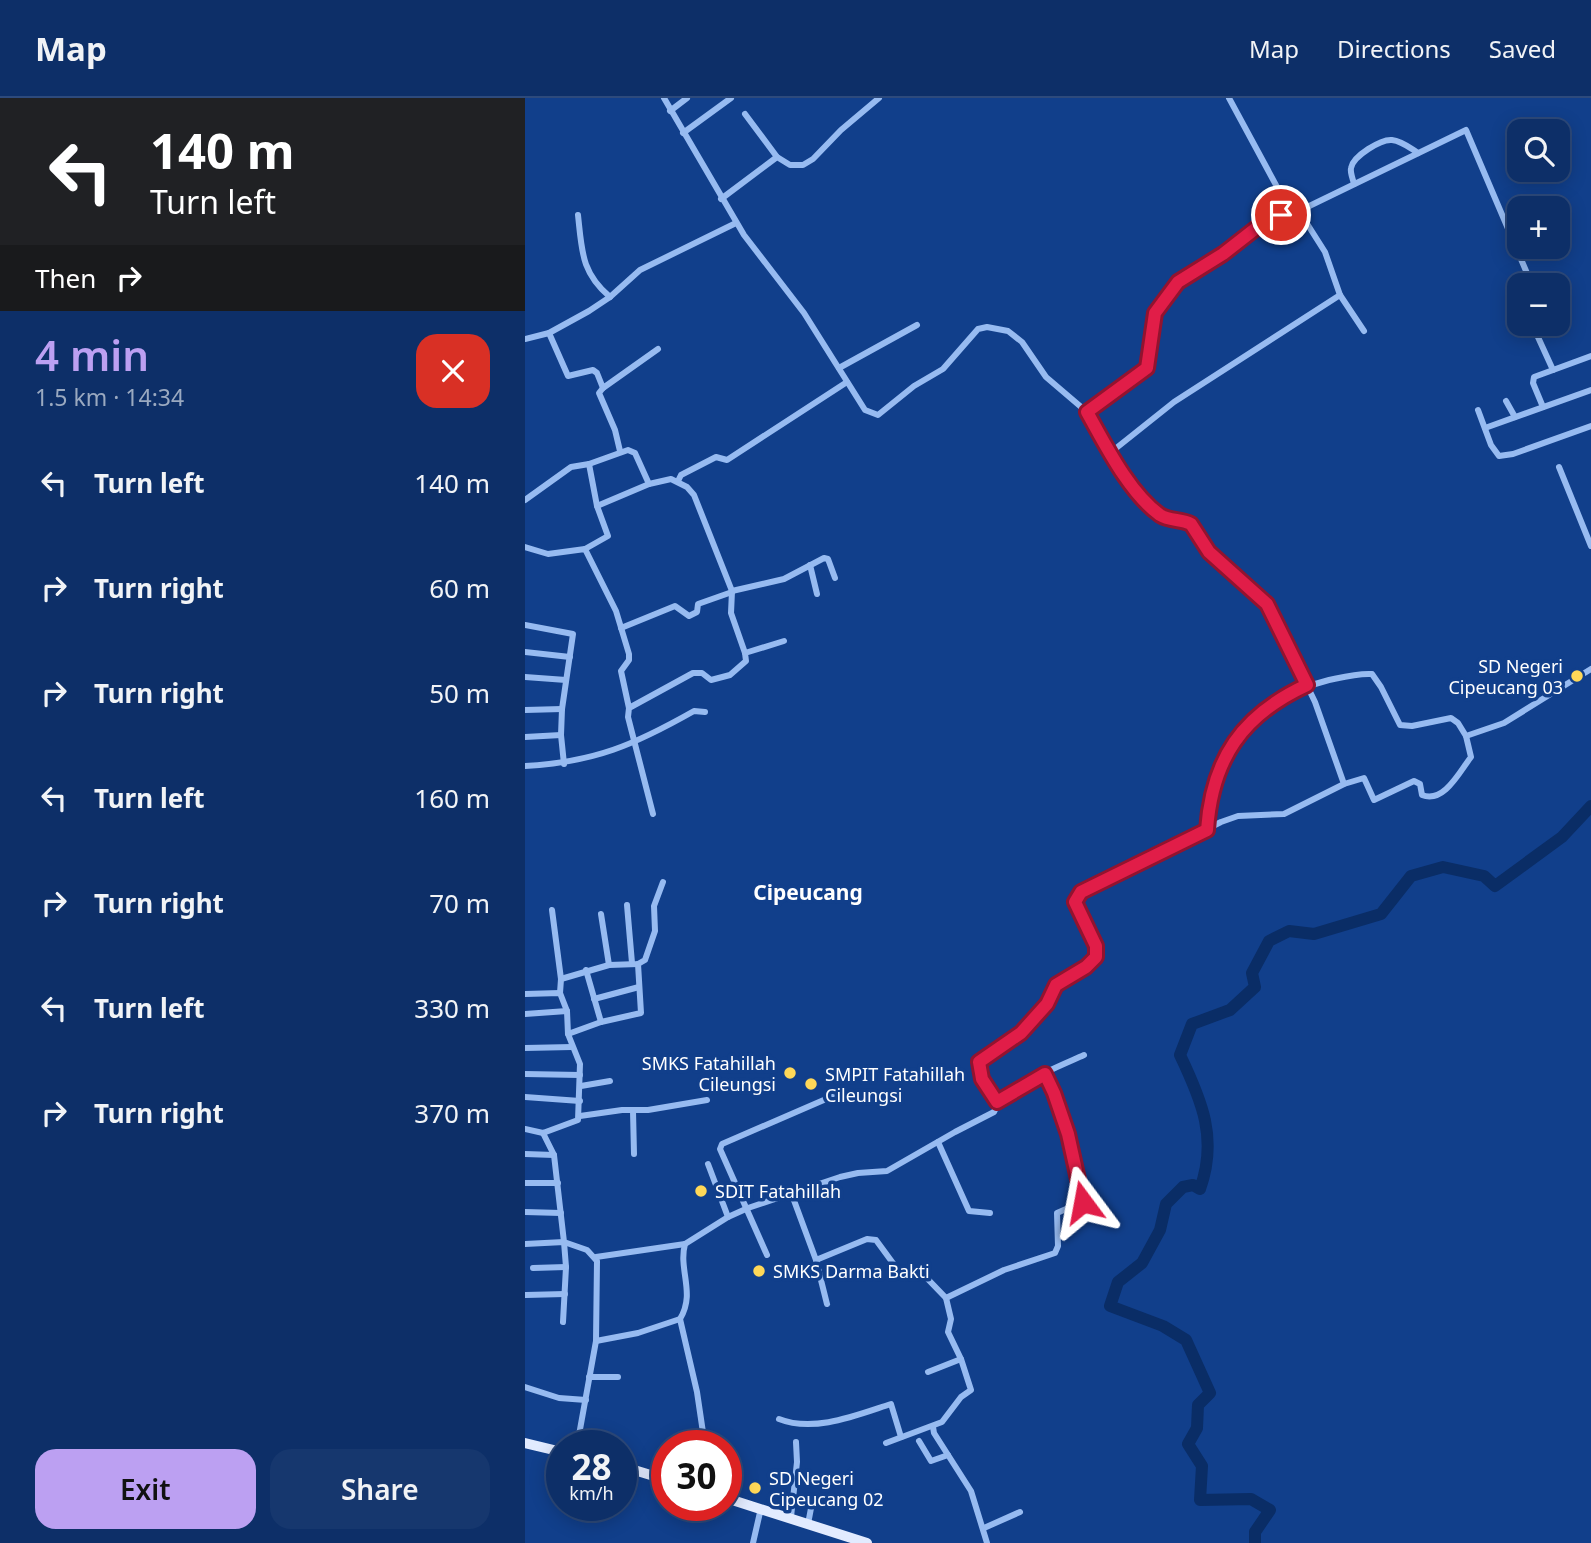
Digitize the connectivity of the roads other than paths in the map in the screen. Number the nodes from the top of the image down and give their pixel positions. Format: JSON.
{"nodes":[{"id":1,"x":664,"y":98,"type":"edge"},
{"id":2,"x":687,"y":98,"type":"edge"},
{"id":3,"x":731,"y":98,"type":"edge"},
{"id":4,"x":879,"y":98,"type":"edge"},
{"id":5,"x":1233,"y":99,"type":"edge"},
{"id":6,"x":670,"y":111,"type":"junction"},
{"id":7,"x":745,"y":114,"type":"dead end"},
{"id":8,"x":683,"y":133,"type":"junction"},
{"id":9,"x":1417,"y":153,"type":"junction"},
{"id":10,"x":777,"y":157,"type":"junction"},
{"id":11,"x":1354,"y":184,"type":"junction"},
{"id":12,"x":721,"y":199,"type":"junction"},
{"id":13,"x":1290,"y":211,"type":"junction"},
{"id":14,"x":1299,"y":211,"type":"junction"},
{"id":15,"x":577,"y":215,"type":"dead end"},
{"id":16,"x":736,"y":223,"type":"junction"},
{"id":17,"x":1527,"y":273,"type":"edge"},
{"id":18,"x":1340,"y":295,"type":"junction"},
{"id":19,"x":610,"y":297,"type":"junction"},
{"id":20,"x":917,"y":325,"type":"dead end"},
{"id":21,"x":1364,"y":331,"type":"dead end"},
{"id":22,"x":549,"y":333,"type":"junction"},
{"id":23,"x":1537,"y":336,"type":"edge"},
{"id":24,"x":525,"y":339,"type":"edge"},
{"id":25,"x":658,"y":349,"type":"dead end"},
{"id":26,"x":1591,"y":356,"type":"edge"},
{"id":27,"x":839,"y":368,"type":"junction"},
{"id":28,"x":1553,"y":370,"type":"junction"},
{"id":29,"x":847,"y":382,"type":"junction"},
{"id":30,"x":603,"y":388,"type":"junction"},
{"id":31,"x":1591,"y":390,"type":"edge"},
{"id":32,"x":1506,"y":401,"type":"dead end"},
{"id":33,"x":1543,"y":407,"type":"junction"},
{"id":34,"x":1478,"y":410,"type":"dead end"},
{"id":35,"x":1087,"y":412,"type":"junction"},
{"id":36,"x":1514,"y":417,"type":"junction"},
{"id":37,"x":1591,"y":426,"type":"edge"},
{"id":38,"x":1485,"y":428,"type":"junction"},
{"id":39,"x":620,"y":451,"type":"junction"},
{"id":40,"x":1110,"y":453,"type":"junction"},
{"id":41,"x":589,"y":464,"type":"junction"},
{"id":42,"x":1559,"y":467,"type":"dead end"},
{"id":43,"x":678,"y":481,"type":"junction"},
{"id":44,"x":649,"y":484,"type":"junction"},
{"id":45,"x":525,"y":500,"type":"edge"},
{"id":46,"x":597,"y":506,"type":"junction"},
{"id":47,"x":1591,"y":546,"type":"edge"},
{"id":48,"x":525,"y":547,"type":"edge"},
{"id":49,"x":585,"y":549,"type":"junction"},
{"id":50,"x":810,"y":565,"type":"junction"},
{"id":51,"x":835,"y":578,"type":"dead end"},
{"id":52,"x":732,"y":592,"type":"junction"},
{"id":53,"x":817,"y":594,"type":"dead end"},
{"id":54,"x":525,"y":625,"type":"edge"},
{"id":55,"x":621,"y":628,"type":"junction"},
{"id":56,"x":784,"y":641,"type":"dead end"},
{"id":57,"x":525,"y":652,"type":"edge"},
{"id":58,"x":745,"y":653,"type":"junction"},
{"id":59,"x":570,"y":657,"type":"junction"},
{"id":60,"x":1591,"y":668,"type":"edge"},
{"id":61,"x":525,"y":677,"type":"edge"},
{"id":62,"x":566,"y":680,"type":"junction"},
{"id":63,"x":1307,"y":685,"type":"junction"},
{"id":64,"x":629,"y":708,"type":"junction"},
{"id":65,"x":562,"y":709,"type":"junction"},
{"id":66,"x":525,"y":710,"type":"edge"},
{"id":67,"x":705,"y":712,"type":"dead end"},
{"id":68,"x":561,"y":735,"type":"junction"},
{"id":69,"x":1466,"y":736,"type":"junction"},
{"id":70,"x":525,"y":737,"type":"edge"},
{"id":71,"x":635,"y":744,"type":"junction"},
{"id":72,"x":564,"y":764,"type":"junction"},
{"id":73,"x":525,"y":766,"type":"edge"},
{"id":74,"x":1344,"y":784,"type":"junction"},
{"id":75,"x":653,"y":814,"type":"dead end"},
{"id":76,"x":1207,"y":830,"type":"junction"},
{"id":77,"x":663,"y":882,"type":"dead end"},
{"id":78,"x":627,"y":905,"type":"dead end"},
{"id":79,"x":552,"y":910,"type":"dead end"},
{"id":80,"x":601,"y":914,"type":"dead end"},
{"id":81,"x":635,"y":963,"type":"junction"},
{"id":82,"x":609,"y":965,"type":"junction"},
{"id":83,"x":586,"y":970,"type":"junction"},
{"id":84,"x":561,"y":979,"type":"junction"},
{"id":85,"x":639,"y":987,"type":"junction"},
{"id":86,"x":561,"y":993,"type":"junction"},
{"id":87,"x":525,"y":994,"type":"edge"},
{"id":88,"x":594,"y":999,"type":"junction"},
{"id":89,"x":567,"y":1012,"type":"junction"},
{"id":90,"x":525,"y":1014,"type":"edge"},
{"id":91,"x":601,"y":1022,"type":"junction"},
{"id":92,"x":568,"y":1034,"type":"junction"},
{"id":93,"x":572,"y":1047,"type":"junction"},
{"id":94,"x":525,"y":1048,"type":"edge"},
{"id":95,"x":1084,"y":1055,"type":"dead end"},
{"id":96,"x":525,"y":1074,"type":"edge"},
{"id":97,"x":1045,"y":1074,"type":"junction"},
{"id":98,"x":580,"y":1075,"type":"junction"},
{"id":99,"x":610,"y":1081,"type":"dead end"},
{"id":100,"x":581,"y":1086,"type":"junction"},
{"id":101,"x":833,"y":1096,"type":"dead end"},
{"id":102,"x":525,"y":1097,"type":"edge"},
{"id":103,"x":706,"y":1100,"type":"dead end"},
{"id":104,"x":580,"y":1101,"type":"junction"},
{"id":105,"x":997,"y":1102,"type":"junction"},
{"id":106,"x":633,"y":1111,"type":"junction"},
{"id":107,"x":580,"y":1116,"type":"junction"},
{"id":108,"x":525,"y":1129,"type":"edge"},
{"id":109,"x":543,"y":1133,"type":"junction"},
{"id":110,"x":938,"y":1142,"type":"junction"},
{"id":111,"x":525,"y":1154,"type":"edge"},
{"id":112,"x":634,"y":1154,"type":"dead end"},
{"id":113,"x":554,"y":1155,"type":"junction"},
{"id":114,"x":708,"y":1164,"type":"dead end"},
{"id":115,"x":525,"y":1183,"type":"edge"},
{"id":116,"x":558,"y":1183,"type":"junction"},
{"id":117,"x":792,"y":1195,"type":"junction"},
{"id":118,"x":748,"y":1208,"type":"junction"},
{"id":119,"x":525,"y":1212,"type":"edge"},
{"id":120,"x":561,"y":1213,"type":"junction"},
{"id":121,"x":990,"y":1213,"type":"dead end"},
{"id":122,"x":728,"y":1217,"type":"junction"},
{"id":123,"x":563,"y":1242,"type":"junction"},
{"id":124,"x":525,"y":1244,"type":"edge"},
{"id":125,"x":685,"y":1244,"type":"junction"},
{"id":126,"x":767,"y":1255,"type":"dead end"},
{"id":127,"x":596,"y":1257,"type":"junction"},
{"id":128,"x":815,"y":1260,"type":"junction"},
{"id":129,"x":566,"y":1266,"type":"junction"},
{"id":130,"x":533,"y":1268,"type":"dead end"},
{"id":131,"x":565,"y":1294,"type":"junction"},
{"id":132,"x":526,"y":1295,"type":"edge"},
{"id":133,"x":946,"y":1298,"type":"junction"},
{"id":134,"x":827,"y":1304,"type":"dead end"},
{"id":135,"x":680,"y":1319,"type":"junction"},
{"id":136,"x":563,"y":1322,"type":"dead end"},
{"id":137,"x":596,"y":1340,"type":"junction"},
{"id":138,"x":961,"y":1359,"type":"junction"},
{"id":139,"x":928,"y":1372,"type":"dead end"},
{"id":140,"x":589,"y":1377,"type":"junction"},
{"id":141,"x":618,"y":1377,"type":"dead end"},
{"id":142,"x":525,"y":1387,"type":"edge"},
{"id":143,"x":586,"y":1400,"type":"junction"},
{"id":144,"x":779,"y":1419,"type":"dead end"},
{"id":145,"x":933,"y":1427,"type":"junction"},
{"id":146,"x":580,"y":1430,"type":"edge"},
{"id":147,"x":703,"y":1430,"type":"edge"},
{"id":148,"x":901,"y":1437,"type":"junction"},
{"id":149,"x":919,"y":1441,"type":"dead end"},
{"id":150,"x":796,"y":1442,"type":"dead end"},
{"id":151,"x":525,"y":1443,"type":"edge"},
{"id":152,"x":885,"y":1443,"type":"dead end"},
{"id":153,"x":546,"y":1448,"type":"edge"},
{"id":154,"x":948,"y":1455,"type":"junction"},
{"id":155,"x":742,"y":1503,"type":"edge"},
{"id":156,"x":812,"y":1503,"type":"dead end"},
{"id":157,"x":761,"y":1508,"type":"junction"},
{"id":158,"x":1020,"y":1512,"type":"dead end"},
{"id":159,"x":791,"y":1517,"type":"junction"},
{"id":160,"x":808,"y":1524,"type":"junction"},
{"id":161,"x":984,"y":1528,"type":"junction"},
{"id":162,"x":754,"y":1543,"type":"edge"},
{"id":163,"x":867,"y":1543,"type":"edge"},
{"id":164,"x":987,"y":1543,"type":"edge"}],
"edges":[{"from":1,"to":6,"type":"street"},
{"from":2,"to":6,"type":"street"},
{"from":3,"to":8,"type":"street"},
{"from":4,"to":10,"type":"street"},
{"from":5,"to":13,"type":"street"},
{"from":6,"to":8,"type":"street"},
{"from":7,"to":10,"type":"street"},
{"from":8,"to":12,"type":"street"},
{"from":9,"to":11,"type":"street"},
{"from":9,"to":11,"type":"street"},
{"from":9,"to":17,"type":"street"},
{"from":10,"to":12,"type":"street"},
{"from":11,"to":14,"type":"street"},
{"from":12,"to":16,"type":"street"},
{"from":13,"to":14,"type":"street"},
{"from":13,"to":35,"type":"street"},
{"from":14,"to":18,"type":"street"},
{"from":15,"to":19,"type":"street"},
{"from":16,"to":19,"type":"street"},
{"from":16,"to":27,"type":"street"},
{"from":18,"to":21,"type":"street"},
{"from":18,"to":40,"type":"street"},
{"from":19,"to":22,"type":"street"},
{"from":20,"to":27,"type":"street"},
{"from":22,"to":24,"type":"street"},
{"from":22,"to":30,"type":"street"},
{"from":23,"to":28,"type":"street"},
{"from":25,"to":30,"type":"street"},
{"from":26,"to":28,"type":"street"},
{"from":27,"to":29,"type":"street"},
{"from":28,"to":33,"type":"street"},
{"from":29,"to":35,"type":"street"},
{"from":29,"to":43,"type":"street"},
{"from":30,"to":39,"type":"street"},
{"from":31,"to":33,"type":"street"},
{"from":32,"to":36,"type":"street"},
{"from":33,"to":36,"type":"street"},
{"from":34,"to":38,"type":"street"},
{"from":35,"to":40,"type":"street"},
{"from":36,"to":38,"type":"street"},
{"from":37,"to":38,"type":"street"},
{"from":39,"to":41,"type":"street"},
{"from":39,"to":44,"type":"street"},
{"from":40,"to":63,"type":"street"},
{"from":41,"to":45,"type":"street"},
{"from":41,"to":46,"type":"street"},
{"from":42,"to":47,"type":"street"},
{"from":43,"to":44,"type":"street"},
{"from":43,"to":52,"type":"street"},
{"from":44,"to":46,"type":"street"},
{"from":46,"to":49,"type":"street"},
{"from":48,"to":49,"type":"street"},
{"from":49,"to":55,"type":"street"},
{"from":50,"to":51,"type":"street"},
{"from":50,"to":52,"type":"street"},
{"from":50,"to":53,"type":"street"},
{"from":52,"to":55,"type":"street"},
{"from":52,"to":58,"type":"street"},
{"from":54,"to":59,"type":"street"},
{"from":55,"to":64,"type":"street"},
{"from":56,"to":58,"type":"street"},
{"from":57,"to":59,"type":"street"},
{"from":58,"to":64,"type":"street"},
{"from":59,"to":62,"type":"street"},
{"from":60,"to":69,"type":"street"},
{"from":61,"to":62,"type":"street"},
{"from":62,"to":65,"type":"street"},
{"from":63,"to":69,"type":"street"},
{"from":63,"to":74,"type":"street"},
{"from":63,"to":76,"type":"street"},
{"from":64,"to":71,"type":"street"},
{"from":65,"to":66,"type":"street"},
{"from":65,"to":68,"type":"street"},
{"from":67,"to":71,"type":"street"},
{"from":68,"to":70,"type":"street"},
{"from":68,"to":72,"type":"street"},
{"from":69,"to":74,"type":"street"},
{"from":71,"to":72,"type":"street"},
{"from":71,"to":75,"type":"street"},
{"from":72,"to":73,"type":"street"},
{"from":74,"to":76,"type":"street"},
{"from":76,"to":105,"type":"street"},
{"from":77,"to":81,"type":"street"},
{"from":78,"to":81,"type":"street"},
{"from":79,"to":84,"type":"street"},
{"from":80,"to":82,"type":"street"},
{"from":81,"to":82,"type":"street"},
{"from":81,"to":85,"type":"street"},
{"from":82,"to":83,"type":"street"},
{"from":83,"to":84,"type":"street"},
{"from":83,"to":88,"type":"street"},
{"from":84,"to":86,"type":"street"},
{"from":85,"to":88,"type":"street"},
{"from":85,"to":91,"type":"street"},
{"from":86,"to":87,"type":"street"},
{"from":86,"to":89,"type":"street"},
{"from":88,"to":91,"type":"street"},
{"from":89,"to":90,"type":"street"},
{"from":89,"to":92,"type":"street"},
{"from":91,"to":92,"type":"street"},
{"from":92,"to":93,"type":"street"},
{"from":93,"to":94,"type":"street"},
{"from":93,"to":98,"type":"street"},
{"from":95,"to":97,"type":"street"},
{"from":96,"to":98,"type":"street"},
{"from":97,"to":105,"type":"street"},
{"from":97,"to":133,"type":"street"},
{"from":98,"to":100,"type":"street"},
{"from":99,"to":100,"type":"street"},
{"from":100,"to":104,"type":"street"},
{"from":101,"to":118,"type":"street"},
{"from":102,"to":104,"type":"street"},
{"from":103,"to":106,"type":"street"},
{"from":104,"to":107,"type":"street"},
{"from":105,"to":110,"type":"street"},
{"from":106,"to":107,"type":"street"},
{"from":106,"to":112,"type":"street"},
{"from":107,"to":109,"type":"street"},
{"from":108,"to":109,"type":"street"},
{"from":109,"to":113,"type":"street"},
{"from":110,"to":117,"type":"street"},
{"from":110,"to":121,"type":"street"},
{"from":111,"to":113,"type":"street"},
{"from":113,"to":116,"type":"street"},
{"from":114,"to":122,"type":"street"},
{"from":115,"to":116,"type":"street"},
{"from":116,"to":120,"type":"street"},
{"from":117,"to":118,"type":"street"},
{"from":117,"to":128,"type":"street"},
{"from":118,"to":122,"type":"street"},
{"from":118,"to":126,"type":"street"},
{"from":119,"to":120,"type":"street"},
{"from":120,"to":123,"type":"street"},
{"from":122,"to":125,"type":"street"},
{"from":123,"to":124,"type":"street"},
{"from":123,"to":127,"type":"street"},
{"from":123,"to":129,"type":"street"},
{"from":125,"to":127,"type":"street"},
{"from":125,"to":135,"type":"street"},
{"from":127,"to":137,"type":"street"},
{"from":128,"to":133,"type":"street"},
{"from":128,"to":134,"type":"street"},
{"from":129,"to":130,"type":"street"},
{"from":129,"to":131,"type":"street"},
{"from":131,"to":132,"type":"street"},
{"from":131,"to":136,"type":"street"},
{"from":133,"to":138,"type":"street"},
{"from":135,"to":137,"type":"street"},
{"from":135,"to":147,"type":"street"},
{"from":137,"to":140,"type":"street"},
{"from":138,"to":139,"type":"street"},
{"from":138,"to":145,"type":"street"},
{"from":140,"to":141,"type":"street"},
{"from":140,"to":143,"type":"street"},
{"from":142,"to":143,"type":"street"},
{"from":143,"to":146,"type":"street"},
{"from":144,"to":148,"type":"street"},
{"from":145,"to":148,"type":"street"},
{"from":145,"to":154,"type":"street"},
{"from":148,"to":152,"type":"street"},
{"from":149,"to":154,"type":"street"},
{"from":150,"to":159,"type":"street"},
{"from":151,"to":153,"type":"main road"},
{"from":154,"to":161,"type":"street"},
{"from":155,"to":157,"type":"main road"},
{"from":156,"to":160,"type":"street"},
{"from":157,"to":159,"type":"main road"},
{"from":157,"to":162,"type":"street"},
{"from":158,"to":161,"type":"street"},
{"from":159,"to":160,"type":"main road"},
{"from":160,"to":163,"type":"main road"},
{"from":161,"to":164,"type":"street"}]}
